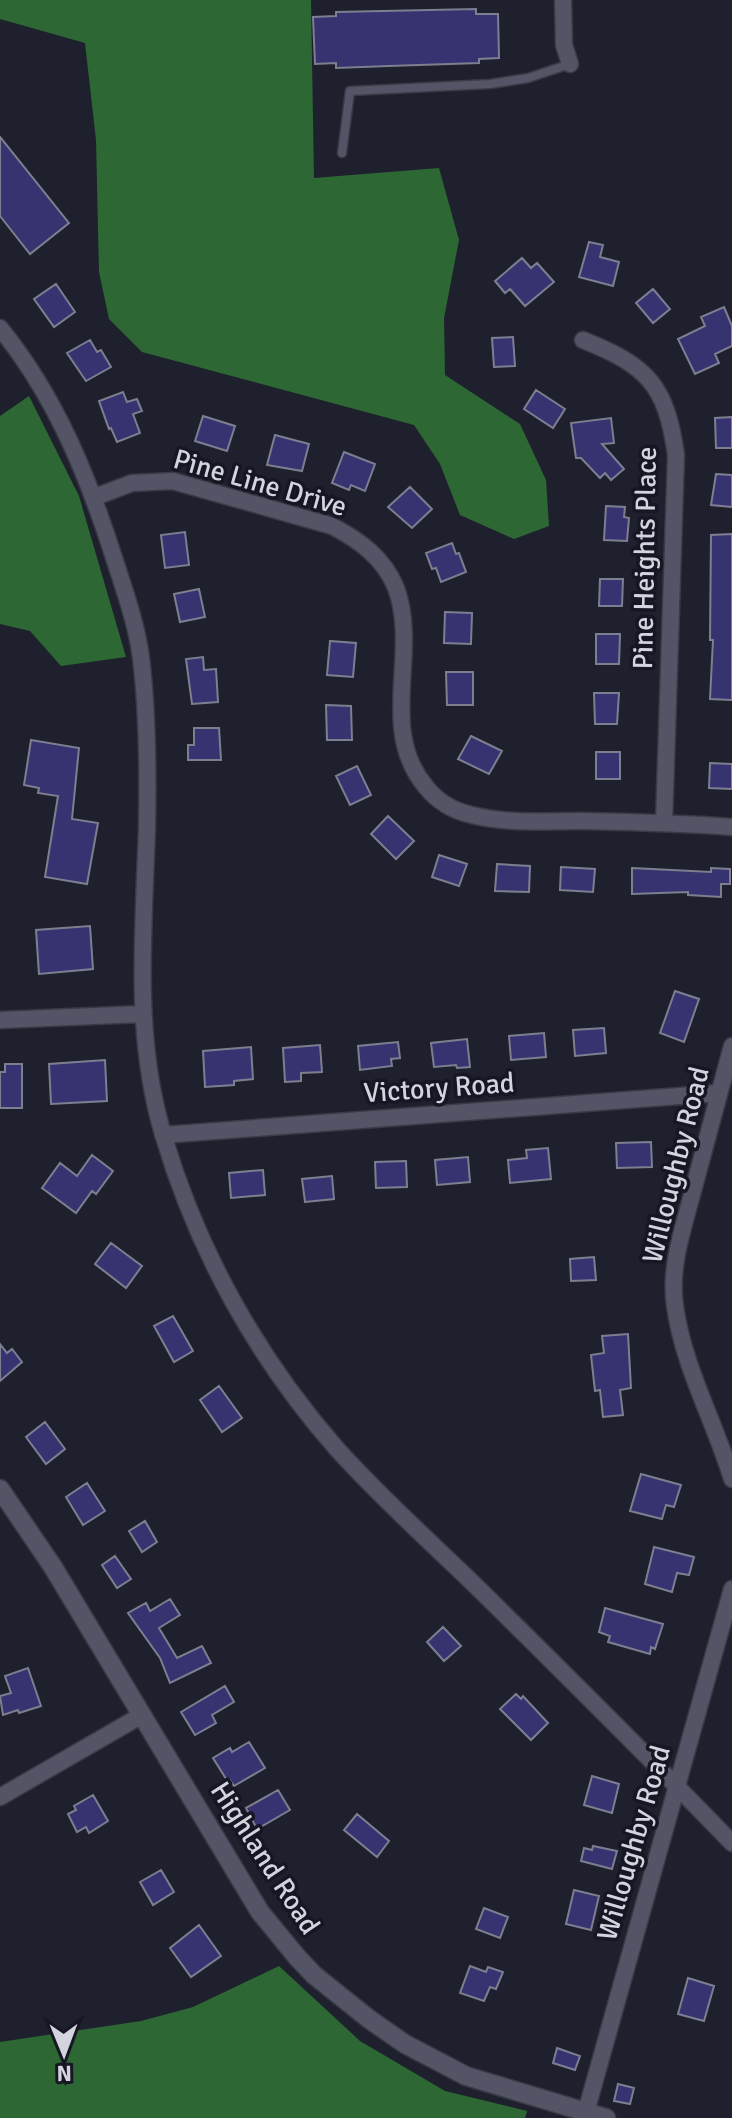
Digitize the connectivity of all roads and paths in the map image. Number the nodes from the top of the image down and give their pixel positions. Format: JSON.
{"nodes":[{"id":1,"x":563,"y":0,"type":"edge"},
{"id":2,"x":570,"y":64,"type":"joint"},
{"id":3,"x":342,"y":153,"type":"dead end"},
{"id":4,"x":0,"y":328,"type":"edge"},
{"id":5,"x":583,"y":340,"type":"dead end"},
{"id":6,"x":95,"y":497,"type":"junction"},
{"id":7,"x":664,"y":822,"type":"junction"},
{"id":8,"x":732,"y":827,"type":"edge"},
{"id":9,"x":142,"y":1014,"type":"junction"},
{"id":10,"x":0,"y":1020,"type":"edge"},
{"id":11,"x":732,"y":1046,"type":"edge"},
{"id":12,"x":719,"y":1093,"type":"junction"},
{"id":13,"x":163,"y":1135,"type":"junction"},
{"id":14,"x":732,"y":1479,"type":"edge"},
{"id":15,"x":0,"y":1489,"type":"edge"},
{"id":16,"x":732,"y":1589,"type":"edge"},
{"id":17,"x":142,"y":1715,"type":"junction"},
{"id":18,"x":677,"y":1786,"type":"junction"},
{"id":19,"x":0,"y":1797,"type":"edge"},
{"id":20,"x":732,"y":1843,"type":"edge"},
{"id":21,"x":586,"y":2112,"type":"junction"},
{"id":22,"x":606,"y":2118,"type":"edge"}],
"edges":[{"from":1,"to":2,"type":"street"},
{"from":2,"to":3,"type":"lane"},
{"from":4,"to":6,"type":"street"},
{"from":5,"to":7,"type":"street","name":"Pine Heights Place"},
{"from":6,"to":7,"type":"street","name":"Pine Line Drive"},
{"from":6,"to":9,"type":"street"},
{"from":7,"to":8,"type":"street","name":"Pine Line Drive"},
{"from":9,"to":10,"type":"street"},
{"from":9,"to":13,"type":"street"},
{"from":11,"to":12,"type":"street","name":"Willoughby Road"},
{"from":12,"to":13,"type":"street","name":"Victory Road"},
{"from":12,"to":14,"type":"street","name":"Willoughby Road"},
{"from":13,"to":18,"type":"street"},
{"from":15,"to":17,"type":"street","name":"Highland Road"},
{"from":16,"to":18,"type":"street","name":"Willoughby Road"},
{"from":17,"to":19,"type":"street"},
{"from":17,"to":21,"type":"street","name":"Highland Road"},
{"from":18,"to":20,"type":"street"},
{"from":18,"to":21,"type":"street","name":"Willoughby Road"},
{"from":21,"to":22,"type":"street","name":"Highland Road"}]}
